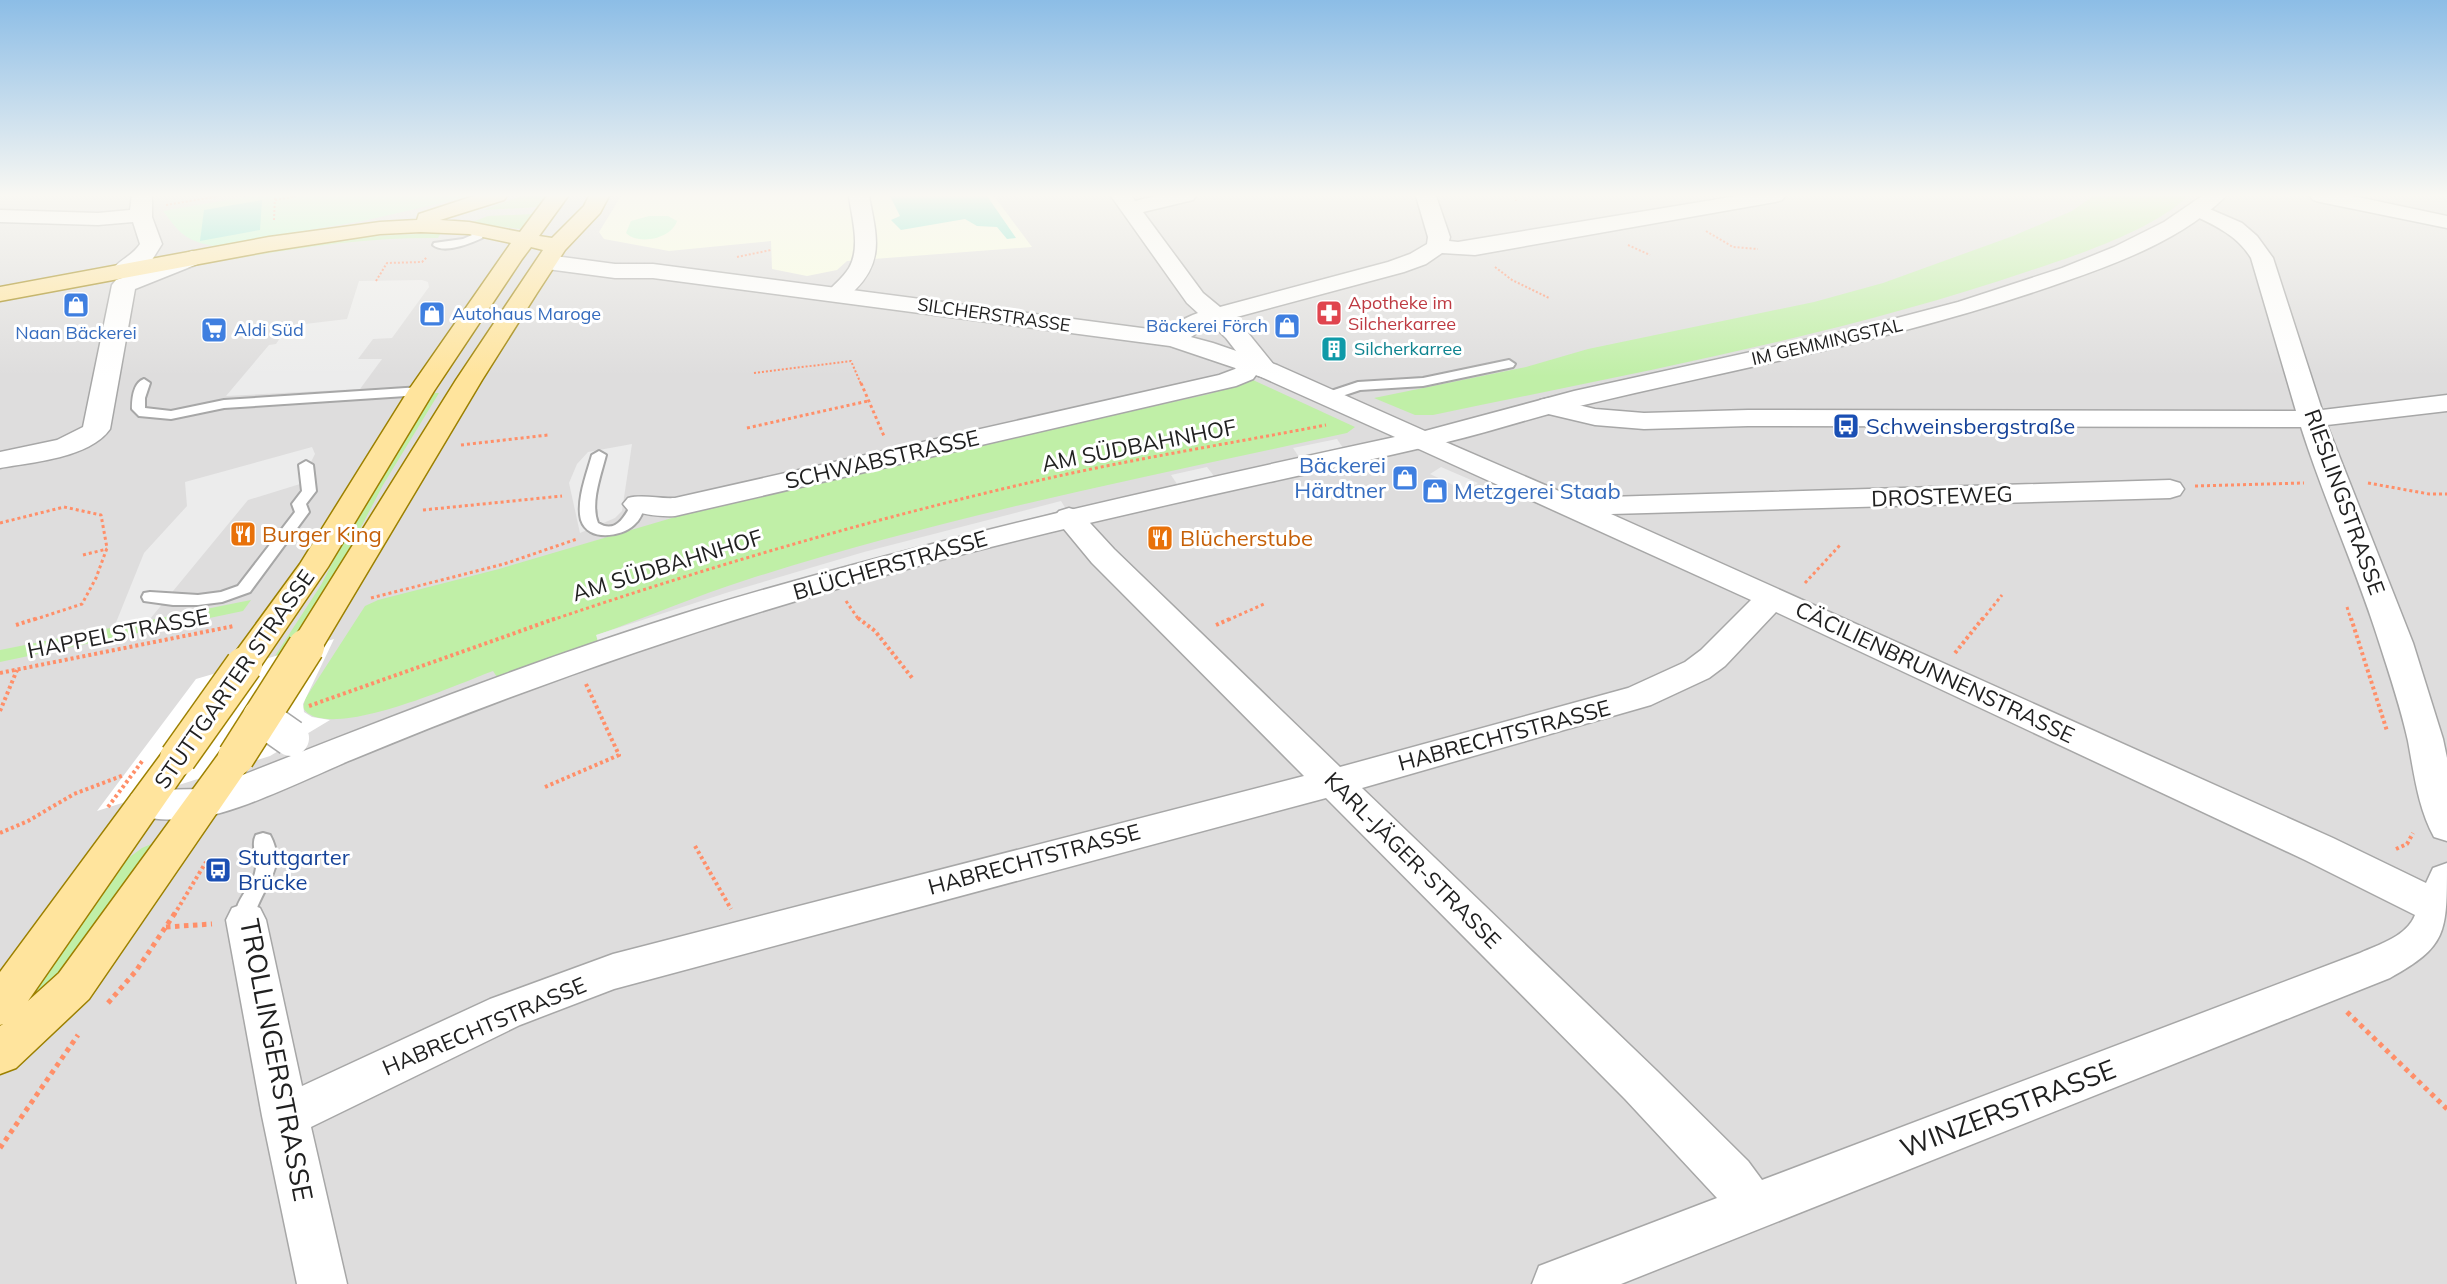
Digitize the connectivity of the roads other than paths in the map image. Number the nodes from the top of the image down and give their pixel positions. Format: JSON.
{"nodes":[{"id":1,"x":144,"y":256,"type":"edge"},
{"id":2,"x":200,"y":256,"type":"edge"},
{"id":3,"x":286,"y":256,"type":"edge"},
{"id":4,"x":514,"y":256,"type":"edge"},
{"id":5,"x":551,"y":256,"type":"edge"},
{"id":6,"x":559,"y":256,"type":"edge"},
{"id":7,"x":865,"y":256,"type":"edge"},
{"id":8,"x":1165,"y":256,"type":"edge"},
{"id":9,"x":1426,"y":256,"type":"edge"},
{"id":10,"x":2112,"y":256,"type":"edge"},
{"id":11,"x":2261,"y":256,"type":"edge"},
{"id":12,"x":123,"y":278,"type":"junction"},
{"id":13,"x":0,"y":294,"type":"edge"},
{"id":14,"x":838,"y":294,"type":"junction"},
{"id":15,"x":0,"y":307,"type":"edge"},
{"id":16,"x":1217,"y":316,"type":"junction"},
{"id":17,"x":1172,"y":339,"type":"junction"},
{"id":18,"x":1509,"y":364,"type":"dead end"},
{"id":19,"x":1258,"y":368,"type":"junction"},
{"id":20,"x":144,"y":383,"type":"dead end"},
{"id":21,"x":421,"y":391,"type":"junction"},
{"id":22,"x":1327,"y":397,"type":"junction"},
{"id":23,"x":2447,"y":403,"type":"edge"},
{"id":24,"x":1549,"y":406,"type":"junction"},
{"id":25,"x":2312,"y":418,"type":"junction"},
{"id":26,"x":1420,"y":440,"type":"junction"},
{"id":27,"x":599,"y":455,"type":"dead end"},
{"id":28,"x":0,"y":460,"type":"edge"},
{"id":29,"x":306,"y":465,"type":"dead end"},
{"id":30,"x":2170,"y":489,"type":"road end"},
{"id":31,"x":638,"y":504,"type":"joint"},
{"id":32,"x":1570,"y":506,"type":"junction"},
{"id":33,"x":1069,"y":517,"type":"junction"},
{"id":34,"x":150,"y":597,"type":"dead end"},
{"id":35,"x":1779,"y":600,"type":"junction"},
{"id":36,"x":261,"y":717,"type":"junction"},
{"id":37,"x":374,"y":737,"type":"junction"},
{"id":38,"x":1334,"y":782,"type":"junction"},
{"id":39,"x":150,"y":787,"type":"junction"},
{"id":40,"x":204,"y":802,"type":"junction"},
{"id":41,"x":2447,"y":827,"type":"edge"},
{"id":42,"x":263,"y":840,"type":"dead end"},
{"id":43,"x":2443,"y":899,"type":"edge"},
{"id":44,"x":246,"y":920,"type":"joint"},
{"id":45,"x":0,"y":1006,"type":"edge"},
{"id":46,"x":0,"y":1054,"type":"edge"},
{"id":47,"x":285,"y":1116,"type":"junction"},
{"id":48,"x":1753,"y":1208,"type":"junction"},
{"id":49,"x":322,"y":1284,"type":"edge"},
{"id":50,"x":1557,"y":1284,"type":"edge"}],
"edges":[{"from":1,"to":12,"type":"street"},
{"from":2,"to":12,"type":"main road"},
{"from":3,"to":12,"type":"main road"},
{"from":4,"to":21,"type":"main road","name":"STUTTGARTER STRASSE"},
{"from":5,"to":36,"type":"main road","name":"STUTTGARTER STRASSE","bridge":true},
{"from":6,"to":14,"type":"street","name":"SILCHERSTRASSE"},
{"from":7,"to":14,"type":"street"},
{"from":8,"to":16,"type":"street"},
{"from":9,"to":16,"type":"street"},
{"from":10,"to":24,"type":"street","name":"IM GEMMINGSTAL"},
{"from":11,"to":25,"type":"street","name":"RIESLINGSTRASSE"},
{"from":12,"to":13,"type":"main road"},
{"from":12,"to":15,"type":"main road"},
{"from":12,"to":28,"type":"street"},
{"from":14,"to":17,"type":"street","name":"SILCHERSTRASSE"},
{"from":16,"to":17,"type":"street"},
{"from":16,"to":19,"type":"street"},
{"from":17,"to":19,"type":"street","name":"SILCHERSTRASSE"},
{"from":18,"to":22,"type":"lane"},
{"from":19,"to":22,"type":"street","name":"SILCHERSTRASSE"},
{"from":19,"to":31,"type":"street","name":"SCHWABSTRASSE"},
{"from":20,"to":21,"type":"lane"},
{"from":21,"to":39,"type":"main road","name":"STUTTGARTER STRASSE","bridge":true},
{"from":22,"to":26,"type":"street","name":"SILCHERSTRASSE"},
{"from":23,"to":25,"type":"street"},
{"from":24,"to":25,"type":"street"},
{"from":24,"to":26,"type":"street","name":"IM GEMMINGSTAL"},
{"from":25,"to":41,"type":"street","name":"RIESLINGSTRASSE"},
{"from":26,"to":32,"type":"street","name":"CÄCILIENBRUNNENSTRASSE"},
{"from":26,"to":33,"type":"street","name":"BLÜCHERSTRASSE"},
{"from":27,"to":31,"type":"lane","name":"SCHWABSTRASSE"},
{"from":29,"to":34,"type":"lane"},
{"from":30,"to":32,"type":"street","name":"DROSTEWEG"},
{"from":32,"to":35,"type":"street","name":"CÄCILIENBRUNNENSTRASSE"},
{"from":33,"to":37,"type":"street","name":"BLÜCHERSTRASSE"},
{"from":33,"to":38,"type":"street","name":"KARL-JÄGER-STRASSE"},
{"from":35,"to":38,"type":"street","name":"HABRECHTSTRASSE"},
{"from":35,"to":43,"type":"street","name":"CÄCILIENBRUNNENSTRASSE"},
{"from":36,"to":37,"type":"street","name":"BLÜCHERSTRASSE","bridge":true},
{"from":36,"to":40,"type":"main road","name":"STUTTGARTER STRASSE","bridge":true},
{"from":37,"to":40,"type":"street","name":"BLÜCHERSTRASSE"},
{"from":38,"to":47,"type":"street","name":"HABRECHTSTRASSE"},
{"from":38,"to":48,"type":"street","name":"KARL-JÄGER-STRASSE"},
{"from":39,"to":40,"type":"street","name":"BLÜCHERSTRASSE"},
{"from":39,"to":45,"type":"main road","name":"STUTTGARTER STRASSE"},
{"from":40,"to":46,"type":"main road","name":"STUTTGARTER STRASSE"},
{"from":42,"to":44,"type":"lane","name":"TROLLINGERSTRASSE"},
{"from":43,"to":48,"type":"street","name":"WINZERSTRASSE"},
{"from":44,"to":47,"type":"street","name":"TROLLINGERSTRASSE"},
{"from":47,"to":49,"type":"street","name":"TROLLINGERSTRASSE"},
{"from":48,"to":50,"type":"street","name":"WINZERSTRASSE"}]}
